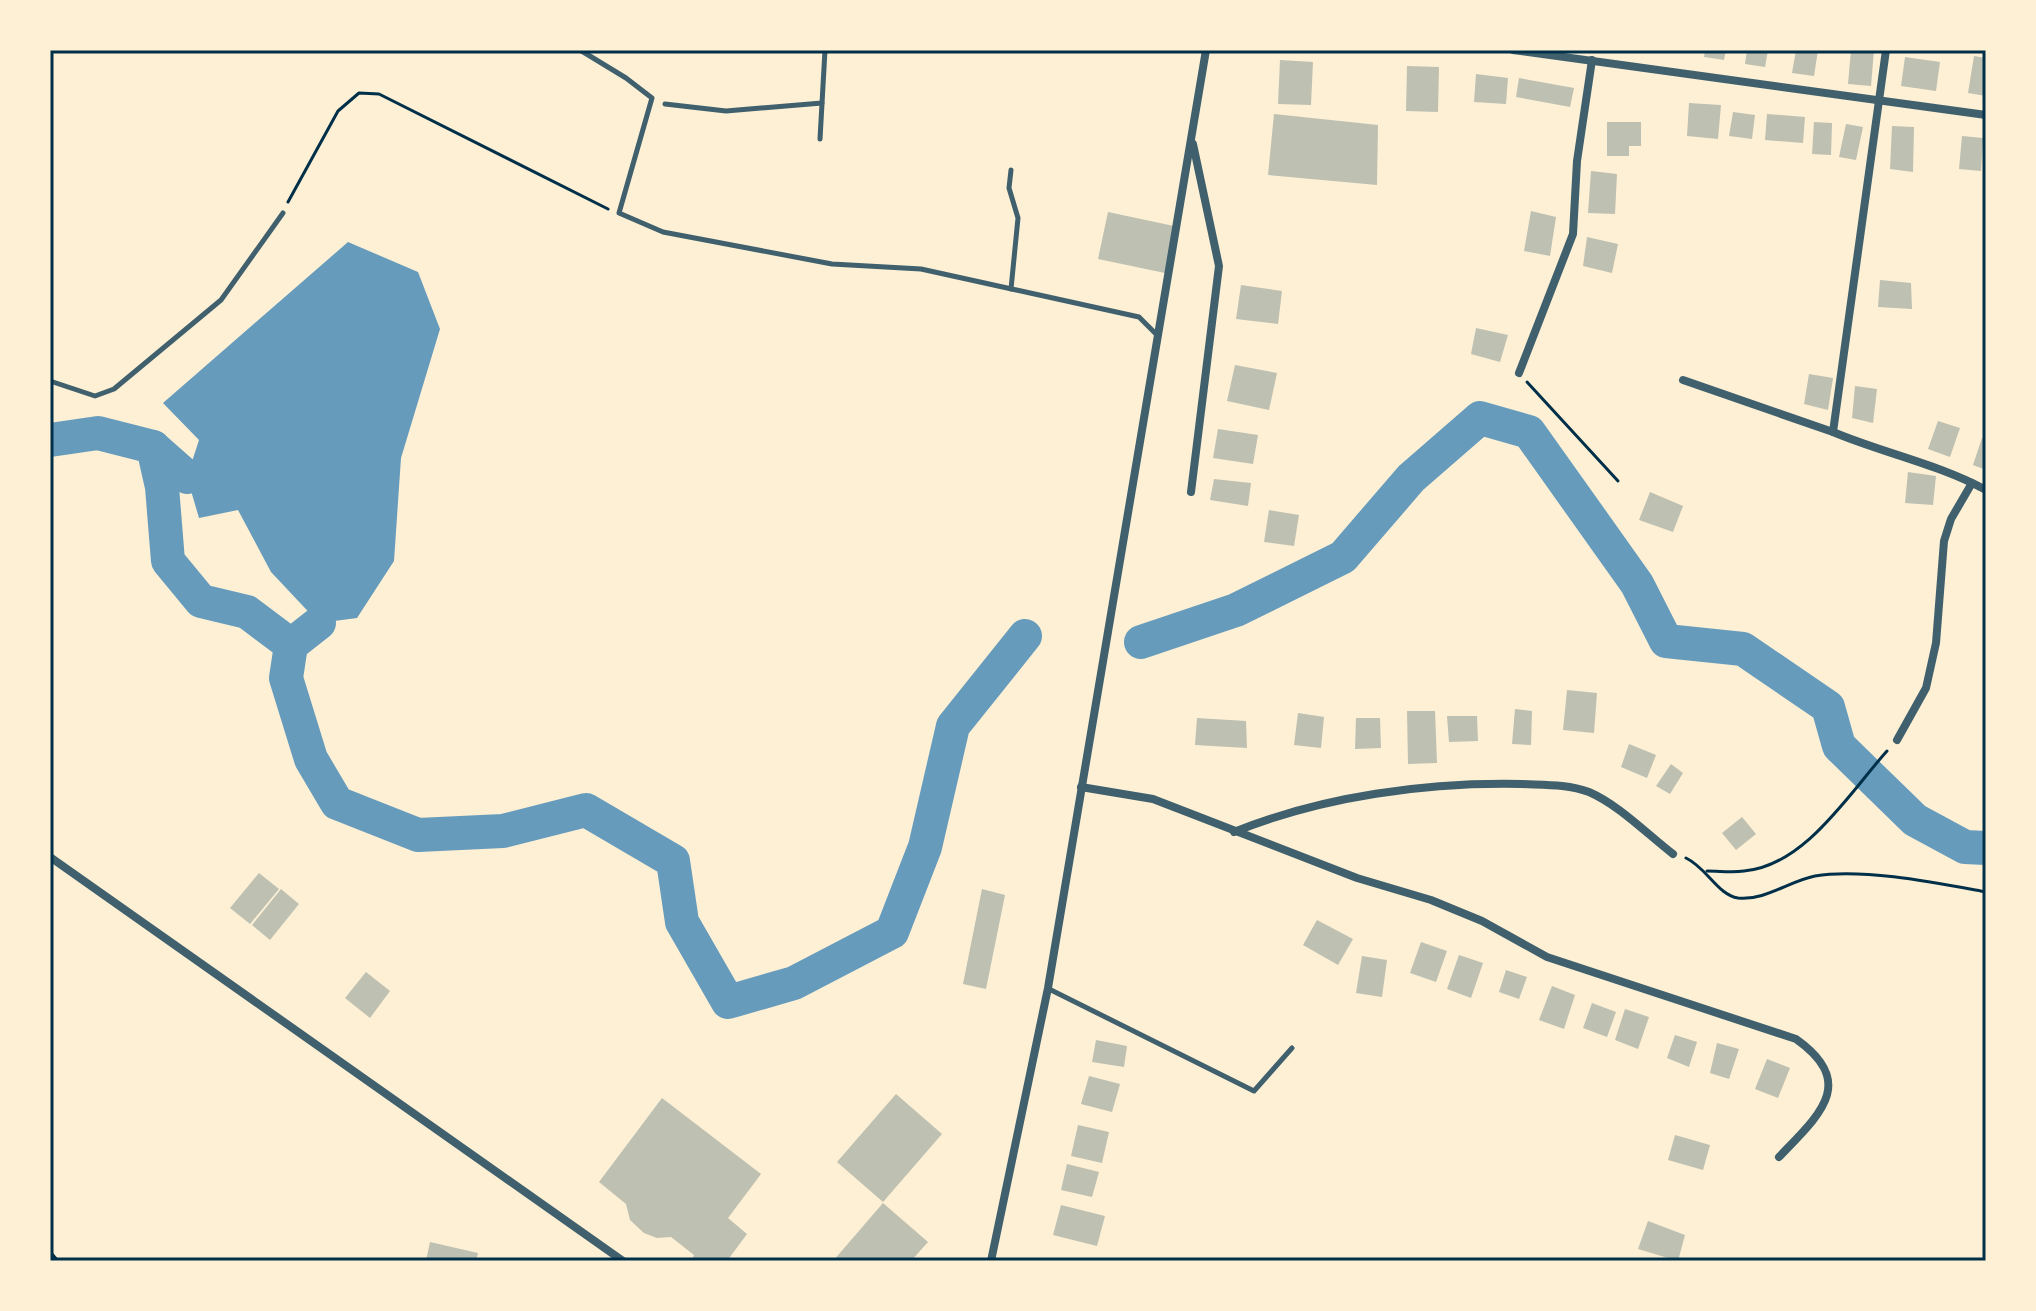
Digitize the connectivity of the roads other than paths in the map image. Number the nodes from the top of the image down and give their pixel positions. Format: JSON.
{"nodes":[{"id":1,"x":580,"y":50,"type":"edge"},
{"id":2,"x":825,"y":50,"type":"edge"},
{"id":3,"x":1206,"y":50,"type":"edge"},
{"id":4,"x":1513,"y":50,"type":"edge"},
{"id":5,"x":1886,"y":50,"type":"edge"},
{"id":6,"x":1592,"y":60,"type":"junction"},
{"id":7,"x":1880,"y":98,"type":"junction"},
{"id":8,"x":822,"y":103,"type":"junction"},
{"id":9,"x":665,"y":104,"type":"dead end"},
{"id":10,"x":1986,"y":115,"type":"edge"},
{"id":11,"x":820,"y":139,"type":"dead end"},
{"id":12,"x":1192,"y":140,"type":"junction"},
{"id":13,"x":1011,"y":170,"type":"dead end"},
{"id":14,"x":283,"y":213,"type":"road end"},
{"id":15,"x":1011,"y":289,"type":"junction"},
{"id":16,"x":1160,"y":339,"type":"junction"},
{"id":17,"x":1519,"y":373,"type":"road end"},
{"id":18,"x":1683,"y":380,"type":"dead end"},
{"id":19,"x":50,"y":381,"type":"edge"},
{"id":20,"x":1833,"y":432,"type":"junction"},
{"id":21,"x":1972,"y":483,"type":"junction"},
{"id":22,"x":1986,"y":490,"type":"edge"},
{"id":23,"x":1191,"y":492,"type":"dead end"},
{"id":24,"x":1897,"y":740,"type":"road end"},
{"id":25,"x":1081,"y":787,"type":"junction"},
{"id":26,"x":1234,"y":833,"type":"junction"},
{"id":27,"x":1673,"y":854,"type":"road end"},
{"id":28,"x":50,"y":857,"type":"edge"},
{"id":29,"x":1048,"y":988,"type":"junction"},
{"id":30,"x":1292,"y":1048,"type":"dead end"},
{"id":31,"x":1779,"y":1157,"type":"dead end"},
{"id":32,"x":623,"y":1261,"type":"edge"},
{"id":33,"x":991,"y":1261,"type":"edge"}],
"edges":[{"from":1,"to":15,"type":"lane"},
{"from":2,"to":8,"type":"lane"},
{"from":3,"to":12,"type":"street"},
{"from":4,"to":6,"type":"street"},
{"from":5,"to":7,"type":"street"},
{"from":6,"to":7,"type":"street"},
{"from":6,"to":17,"type":"street"},
{"from":7,"to":10,"type":"street"},
{"from":7,"to":20,"type":"street"},
{"from":8,"to":9,"type":"lane"},
{"from":8,"to":11,"type":"lane"},
{"from":12,"to":16,"type":"street"},
{"from":12,"to":23,"type":"street"},
{"from":13,"to":15,"type":"lane"},
{"from":14,"to":19,"type":"lane"},
{"from":15,"to":16,"type":"lane"},
{"from":16,"to":25,"type":"street"},
{"from":18,"to":20,"type":"street"},
{"from":20,"to":21,"type":"street"},
{"from":21,"to":22,"type":"street"},
{"from":21,"to":24,"type":"street"},
{"from":25,"to":26,"type":"street"},
{"from":25,"to":29,"type":"street"},
{"from":26,"to":27,"type":"street"},
{"from":26,"to":31,"type":"street"},
{"from":28,"to":32,"type":"street"},
{"from":29,"to":30,"type":"lane"},
{"from":29,"to":33,"type":"street"}]}
